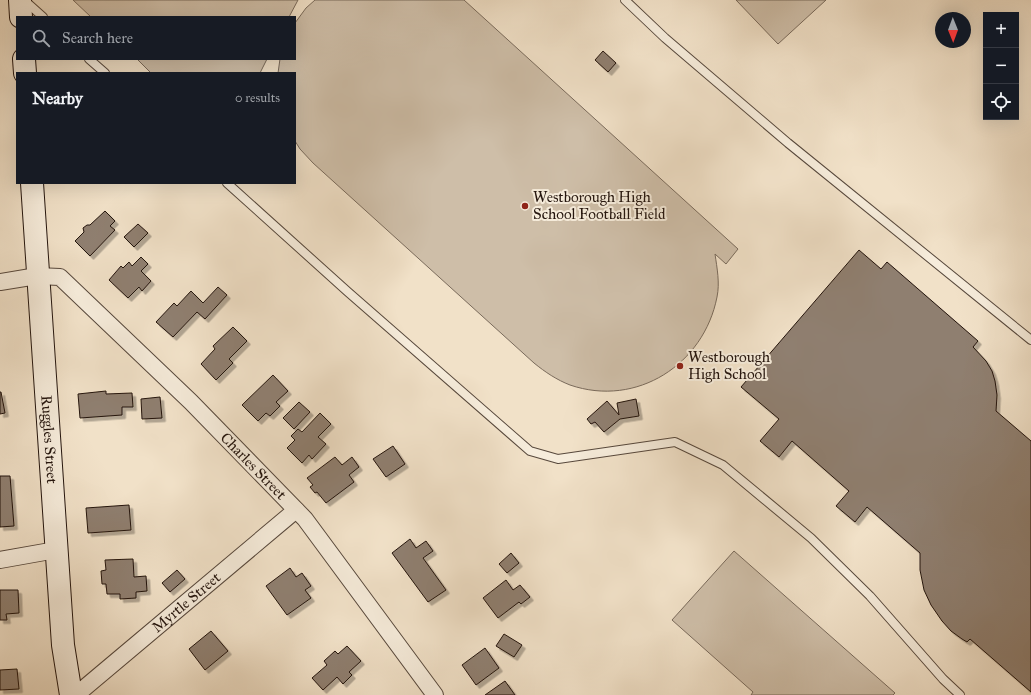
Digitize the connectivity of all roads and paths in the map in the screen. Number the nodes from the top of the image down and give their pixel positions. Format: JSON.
{"nodes":[{"id":1,"x":20,"y":0,"type":"edge"},
{"id":2,"x":24,"y":0,"type":"edge"},
{"id":3,"x":625,"y":0,"type":"edge"},
{"id":4,"x":22,"y":16,"type":"edge"},
{"id":5,"x":42,"y":16,"type":"edge"},
{"id":6,"x":24,"y":60,"type":"edge"},
{"id":7,"x":90,"y":60,"type":"edge"},
{"id":8,"x":25,"y":72,"type":"edge"},
{"id":9,"x":104,"y":72,"type":"edge"},
{"id":10,"x":32,"y":184,"type":"edge"},
{"id":11,"x":228,"y":184,"type":"edge"},
{"id":12,"x":37,"y":276,"type":"junction"},
{"id":13,"x":0,"y":282,"type":"edge"},
{"id":14,"x":1031,"y":340,"type":"edge"},
{"id":15,"x":296,"y":510,"type":"junction"},
{"id":16,"x":56,"y":550,"type":"junction"},
{"id":17,"x":0,"y":560,"type":"edge"},
{"id":18,"x":71,"y":695,"type":"edge"},
{"id":19,"x":76,"y":695,"type":"edge"},
{"id":20,"x":436,"y":695,"type":"edge"},
{"id":21,"x":960,"y":695,"type":"edge"}],
"edges":[{"from":1,"to":4,"type":"street"},
{"from":2,"to":5,"type":"lane"},
{"from":3,"to":14,"type":"lane"},
{"from":6,"to":8,"type":"street"},
{"from":7,"to":9,"type":"lane"},
{"from":10,"to":12,"type":"street","name":"Ruggles Street"},
{"from":11,"to":21,"type":"lane"},
{"from":12,"to":13,"type":"street","name":"Charles Street"},
{"from":12,"to":15,"type":"street","name":"Charles Street"},
{"from":12,"to":16,"type":"street","name":"Ruggles Street"},
{"from":15,"to":19,"type":"street","name":"Myrtle Street"},
{"from":15,"to":20,"type":"street","name":"Charles Street"},
{"from":16,"to":17,"type":"street"},
{"from":16,"to":18,"type":"street","name":"Ruggles Street"}]}
